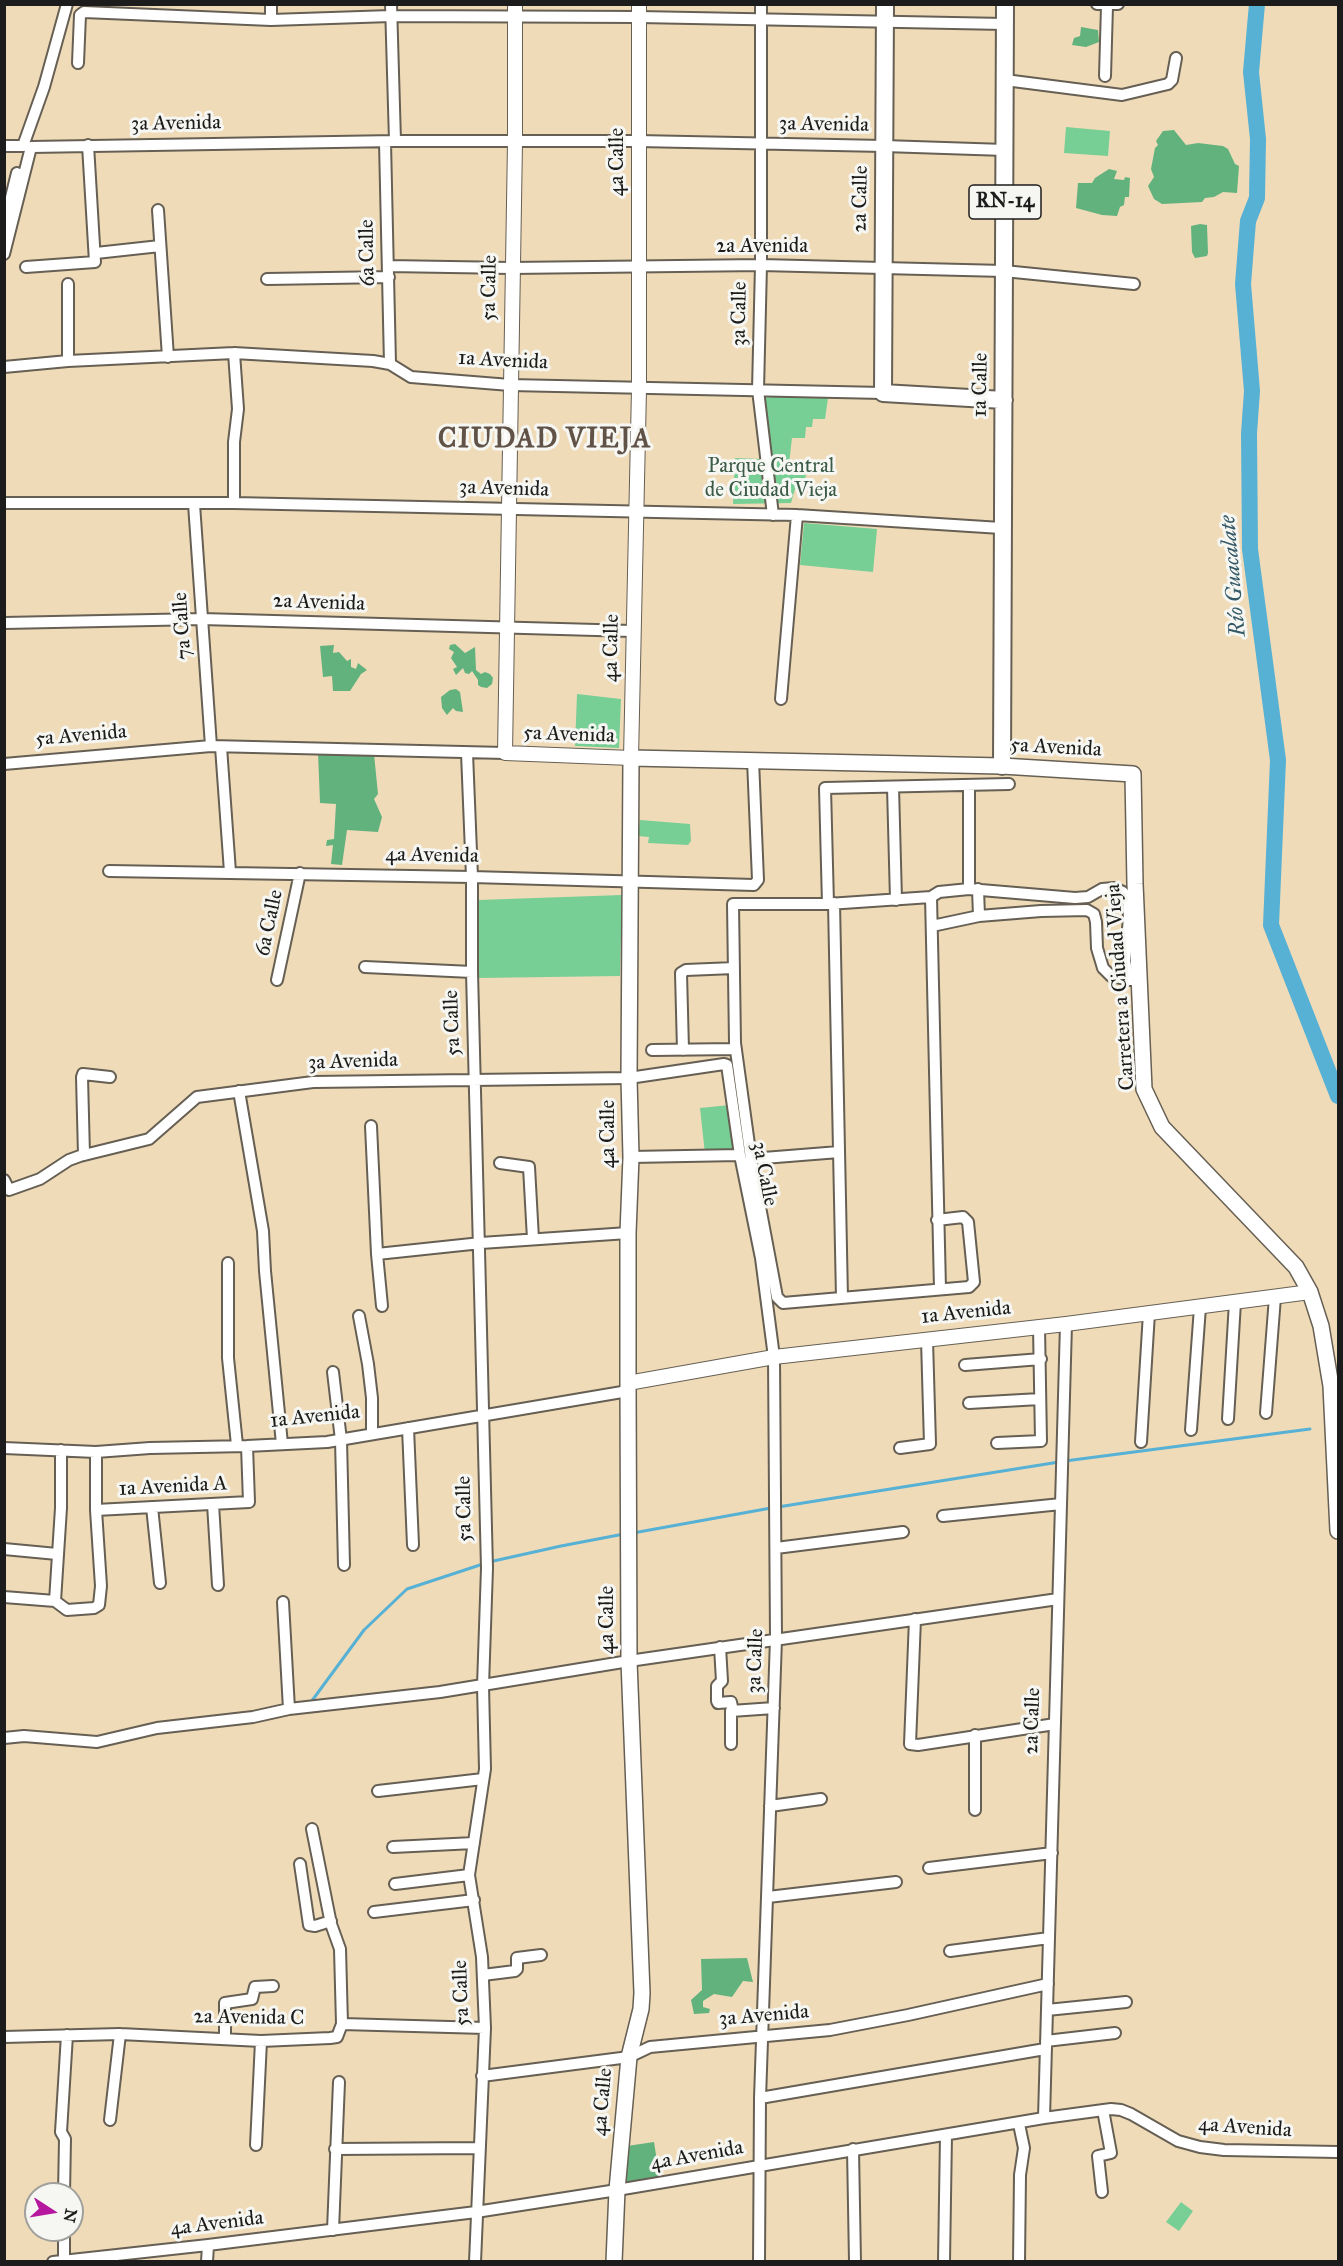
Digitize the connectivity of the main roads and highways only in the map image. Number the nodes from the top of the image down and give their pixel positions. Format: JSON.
{"nodes":[{"id":1,"x":885,"y":4,"type":"edge"},
{"id":2,"x":1005,"y":4,"type":"edge"},
{"id":3,"x":883,"y":393,"type":"joint"},
{"id":4,"x":1004,"y":400,"type":"junction"},
{"id":5,"x":631,"y":758,"type":"joint"},
{"id":6,"x":1002,"y":766,"type":"junction"},
{"id":7,"x":1133,"y":774,"type":"joint"},
{"id":8,"x":1333,"y":1366,"type":"edge"},
{"id":9,"x":1338,"y":1531,"type":"edge"},
{"id":10,"x":614,"y":2262,"type":"edge"}],
"edges":[{"from":1,"to":3,"type":"main road","name":"2a Calle"},
{"from":2,"to":4,"type":"main road","name":"1a Calle","number":"RN-14"},
{"from":3,"to":4,"type":"main road","name":"1a Avenida"},
{"from":4,"to":6,"type":"main road","name":"1a Calle","number":"RN-14"},
{"from":5,"to":6,"type":"main road","name":"5a Avenida"},
{"from":5,"to":10,"type":"main road","name":"4a Calle"},
{"from":6,"to":7,"type":"main road","name":"5a Avenida"},
{"from":7,"to":8,"type":"main road","name":"Carretera a Ciudad Vieja"},
{"from":8,"to":9,"type":"main road","name":"Carretera a Ciudad Vieja"}]}
